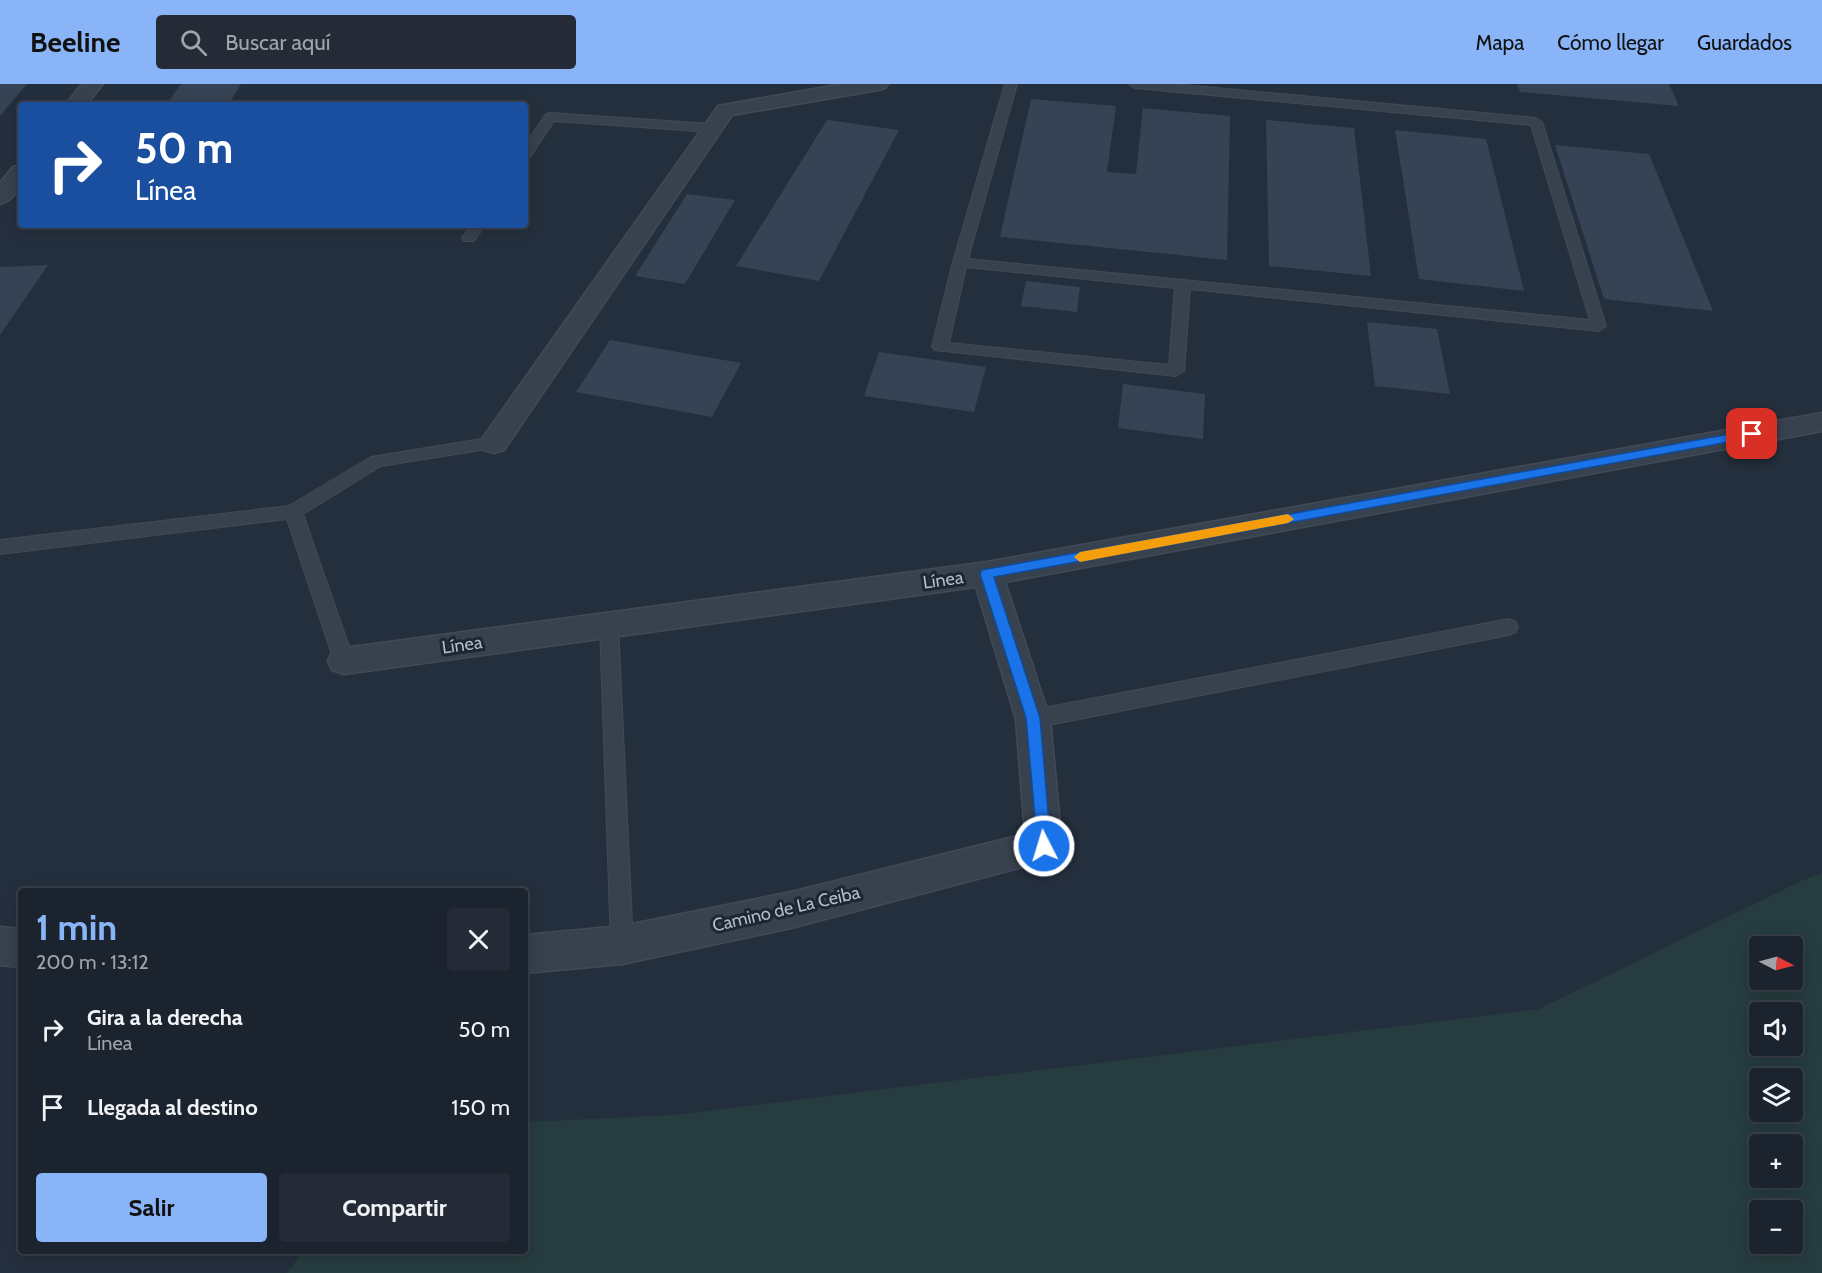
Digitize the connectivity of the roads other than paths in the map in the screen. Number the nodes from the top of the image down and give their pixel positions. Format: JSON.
{"nodes":[{"id":1,"x":93,"y":84,"type":"edge"},
{"id":2,"x":878,"y":84,"type":"edge"},
{"id":3,"x":1011,"y":84,"type":"edge"},
{"id":4,"x":1135,"y":84,"type":"edge"},
{"id":5,"x":78,"y":102,"type":"edge"},
{"id":6,"x":712,"y":128,"type":"junction"},
{"id":7,"x":528,"y":150,"type":"edge"},
{"id":8,"x":476,"y":228,"type":"edge"},
{"id":9,"x":470,"y":238,"type":"dead end"},
{"id":10,"x":960,"y":262,"type":"junction"},
{"id":11,"x":1183,"y":284,"type":"junction"},
{"id":12,"x":1822,"y":422,"type":"edge"},
{"id":13,"x":494,"y":443,"type":"joint"},
{"id":14,"x":293,"y":512,"type":"junction"},
{"id":15,"x":0,"y":547,"type":"edge"},
{"id":16,"x":987,"y":574,"type":"junction"},
{"id":17,"x":609,"y":626,"type":"junction"},
{"id":18,"x":1509,"y":627,"type":"dead end"},
{"id":19,"x":344,"y":661,"type":"joint"},
{"id":20,"x":1033,"y":718,"type":"junction"},
{"id":21,"x":622,"y":945,"type":"junction"},
{"id":22,"x":0,"y":946,"type":"edge"},
{"id":23,"x":18,"y":948,"type":"edge"},
{"id":24,"x":528,"y":954,"type":"edge"}],
"edges":[{"from":1,"to":5,"type":"street"},
{"from":2,"to":6,"type":"street"},
{"from":3,"to":10,"type":"lane"},
{"from":4,"to":11,"type":"lane"},
{"from":6,"to":7,"type":"lane"},
{"from":6,"to":13,"type":"street"},
{"from":8,"to":9,"type":"lane"},
{"from":10,"to":11,"type":"lane"},
{"from":10,"to":11,"type":"lane"},
{"from":12,"to":16,"type":"street","name":"Línea"},
{"from":13,"to":14,"type":"lane"},
{"from":14,"to":15,"type":"lane"},
{"from":14,"to":19,"type":"lane"},
{"from":16,"to":17,"type":"street","name":"Línea"},
{"from":16,"to":20,"type":"street"},
{"from":17,"to":19,"type":"street","name":"Línea"},
{"from":17,"to":21,"type":"lane"},
{"from":18,"to":20,"type":"lane"},
{"from":20,"to":21,"type":"street","name":"Camino de La Ceiba"},
{"from":21,"to":24,"type":"street","name":"Camino de La Ceiba"},
{"from":22,"to":23,"type":"street"}]}
